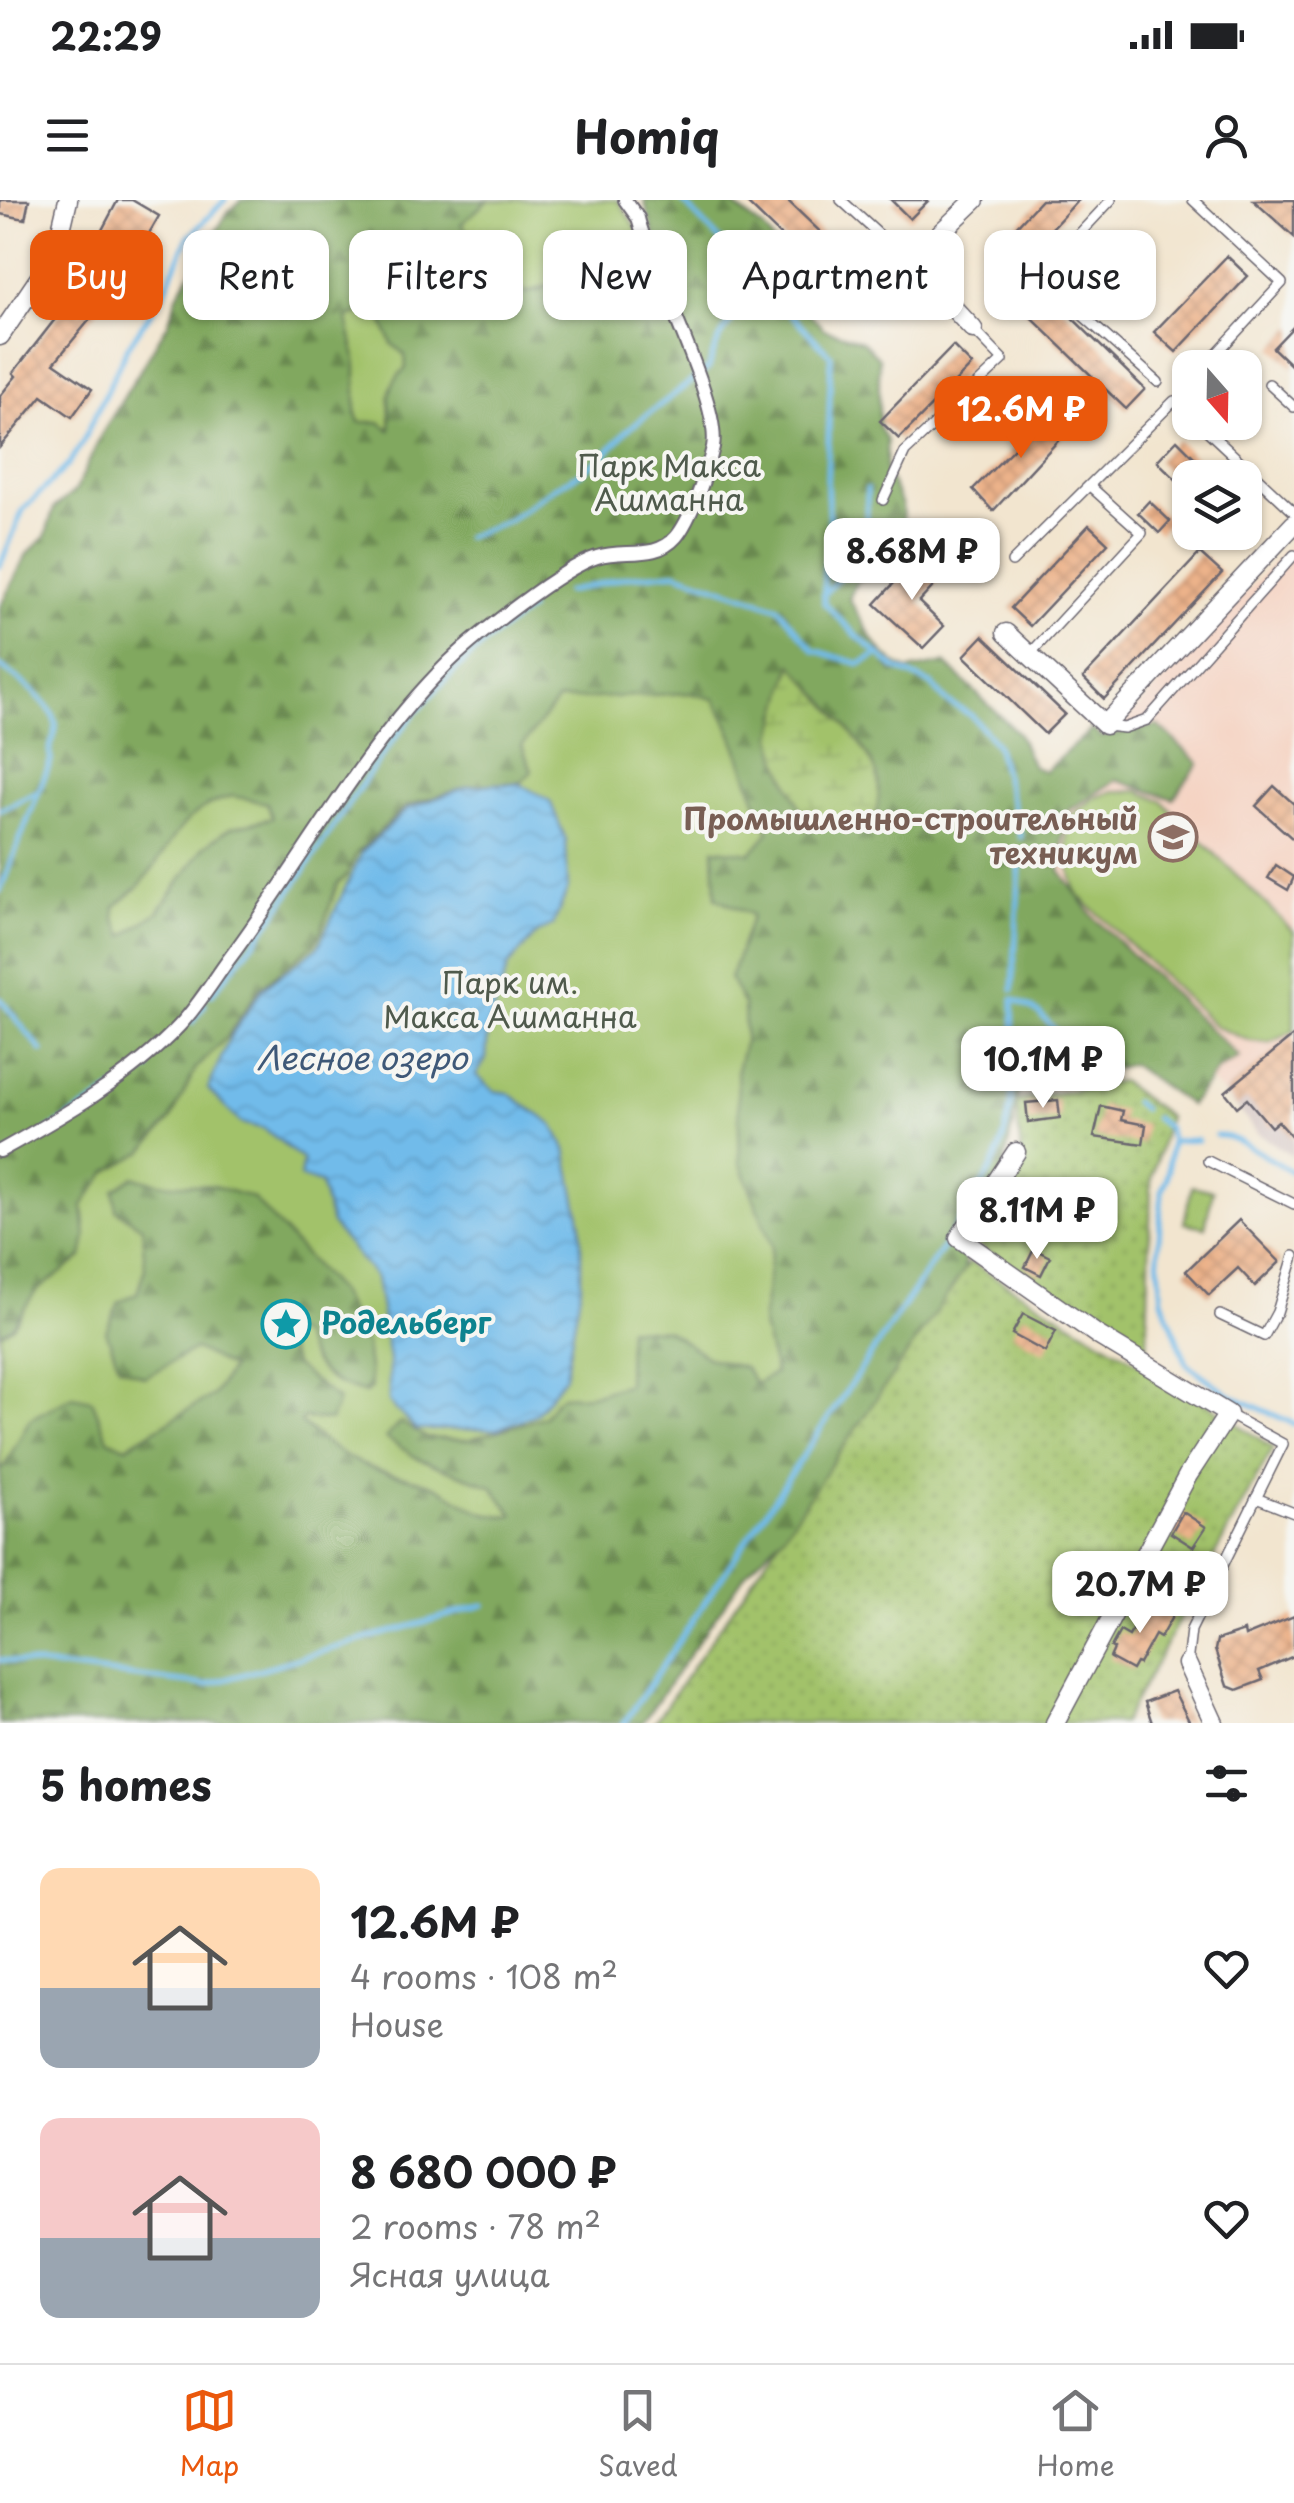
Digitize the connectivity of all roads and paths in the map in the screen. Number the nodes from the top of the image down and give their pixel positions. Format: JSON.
{"nodes":[{"id":1,"x":68,"y":200,"type":"edge"},
{"id":2,"x":626,"y":200,"type":"edge"},
{"id":3,"x":840,"y":200,"type":"edge"},
{"id":4,"x":975,"y":200,"type":"edge"},
{"id":5,"x":1111,"y":200,"type":"edge"},
{"id":6,"x":1193,"y":200,"type":"edge"},
{"id":7,"x":874,"y":230,"type":"edge"},
{"id":8,"x":944,"y":230,"type":"edge"},
{"id":9,"x":964,"y":319,"type":"edge"},
{"id":10,"x":974,"y":329,"type":"joint"},
{"id":11,"x":0,"y":336,"type":"edge"},
{"id":12,"x":1220,"y":350,"type":"edge"},
{"id":13,"x":1158,"y":382,"type":"dead end"},
{"id":14,"x":1269,"y":384,"type":"dead end"},
{"id":15,"x":1172,"y":402,"type":"edge"},
{"id":16,"x":1294,"y":406,"type":"edge"},
{"id":17,"x":1217,"y":440,"type":"edge"},
{"id":18,"x":1090,"y":487,"type":"junction"},
{"id":19,"x":883,"y":500,"type":"dead end"},
{"id":20,"x":1294,"y":512,"type":"edge"},
{"id":21,"x":1294,"y":524,"type":"edge"},
{"id":22,"x":1294,"y":555,"type":"edge"},
{"id":23,"x":1012,"y":562,"type":"dead end"},
{"id":24,"x":1006,"y":633,"type":"dead end"},
{"id":25,"x":1029,"y":655,"type":"junction"},
{"id":26,"x":1105,"y":725,"type":"junction"},
{"id":27,"x":0,"y":1150,"type":"edge"},
{"id":28,"x":1016,"y":1152,"type":"dead end"},
{"id":29,"x":1208,"y":1161,"type":"dead end"},
{"id":30,"x":1294,"y":1204,"type":"edge"},
{"id":31,"x":1294,"y":1256,"type":"edge"},
{"id":32,"x":1220,"y":1315,"type":"dead end"},
{"id":33,"x":1228,"y":1414,"type":"junction"},
{"id":34,"x":1256,"y":1498,"type":"junction"},
{"id":35,"x":1294,"y":1513,"type":"edge"},
{"id":36,"x":1187,"y":1664,"type":"joint"},
{"id":37,"x":1054,"y":1723,"type":"edge"},
{"id":38,"x":1214,"y":1723,"type":"edge"}],
"edges":[{"from":1,"to":11,"type":"street"},
{"from":2,"to":27,"type":"street"},
{"from":3,"to":7,"type":"lane"},
{"from":4,"to":8,"type":"street"},
{"from":5,"to":13,"type":"lane"},
{"from":6,"to":12,"type":"lane"},
{"from":9,"to":10,"type":"street"},
{"from":10,"to":19,"type":"lane"},
{"from":14,"to":16,"type":"lane"},
{"from":15,"to":18,"type":"lane"},
{"from":17,"to":20,"type":"lane"},
{"from":18,"to":23,"type":"lane"},
{"from":18,"to":25,"type":"lane"},
{"from":21,"to":26,"type":"street"},
{"from":22,"to":26,"type":"lane"},
{"from":24,"to":25,"type":"street"},
{"from":25,"to":26,"type":"street"},
{"from":28,"to":33,"type":"street"},
{"from":29,"to":30,"type":"lane"},
{"from":31,"to":32,"type":"lane"},
{"from":33,"to":34,"type":"lane"},
{"from":33,"to":37,"type":"street"},
{"from":34,"to":35,"type":"lane"},
{"from":34,"to":36,"type":"lane"},
{"from":36,"to":38,"type":"street"}]}
